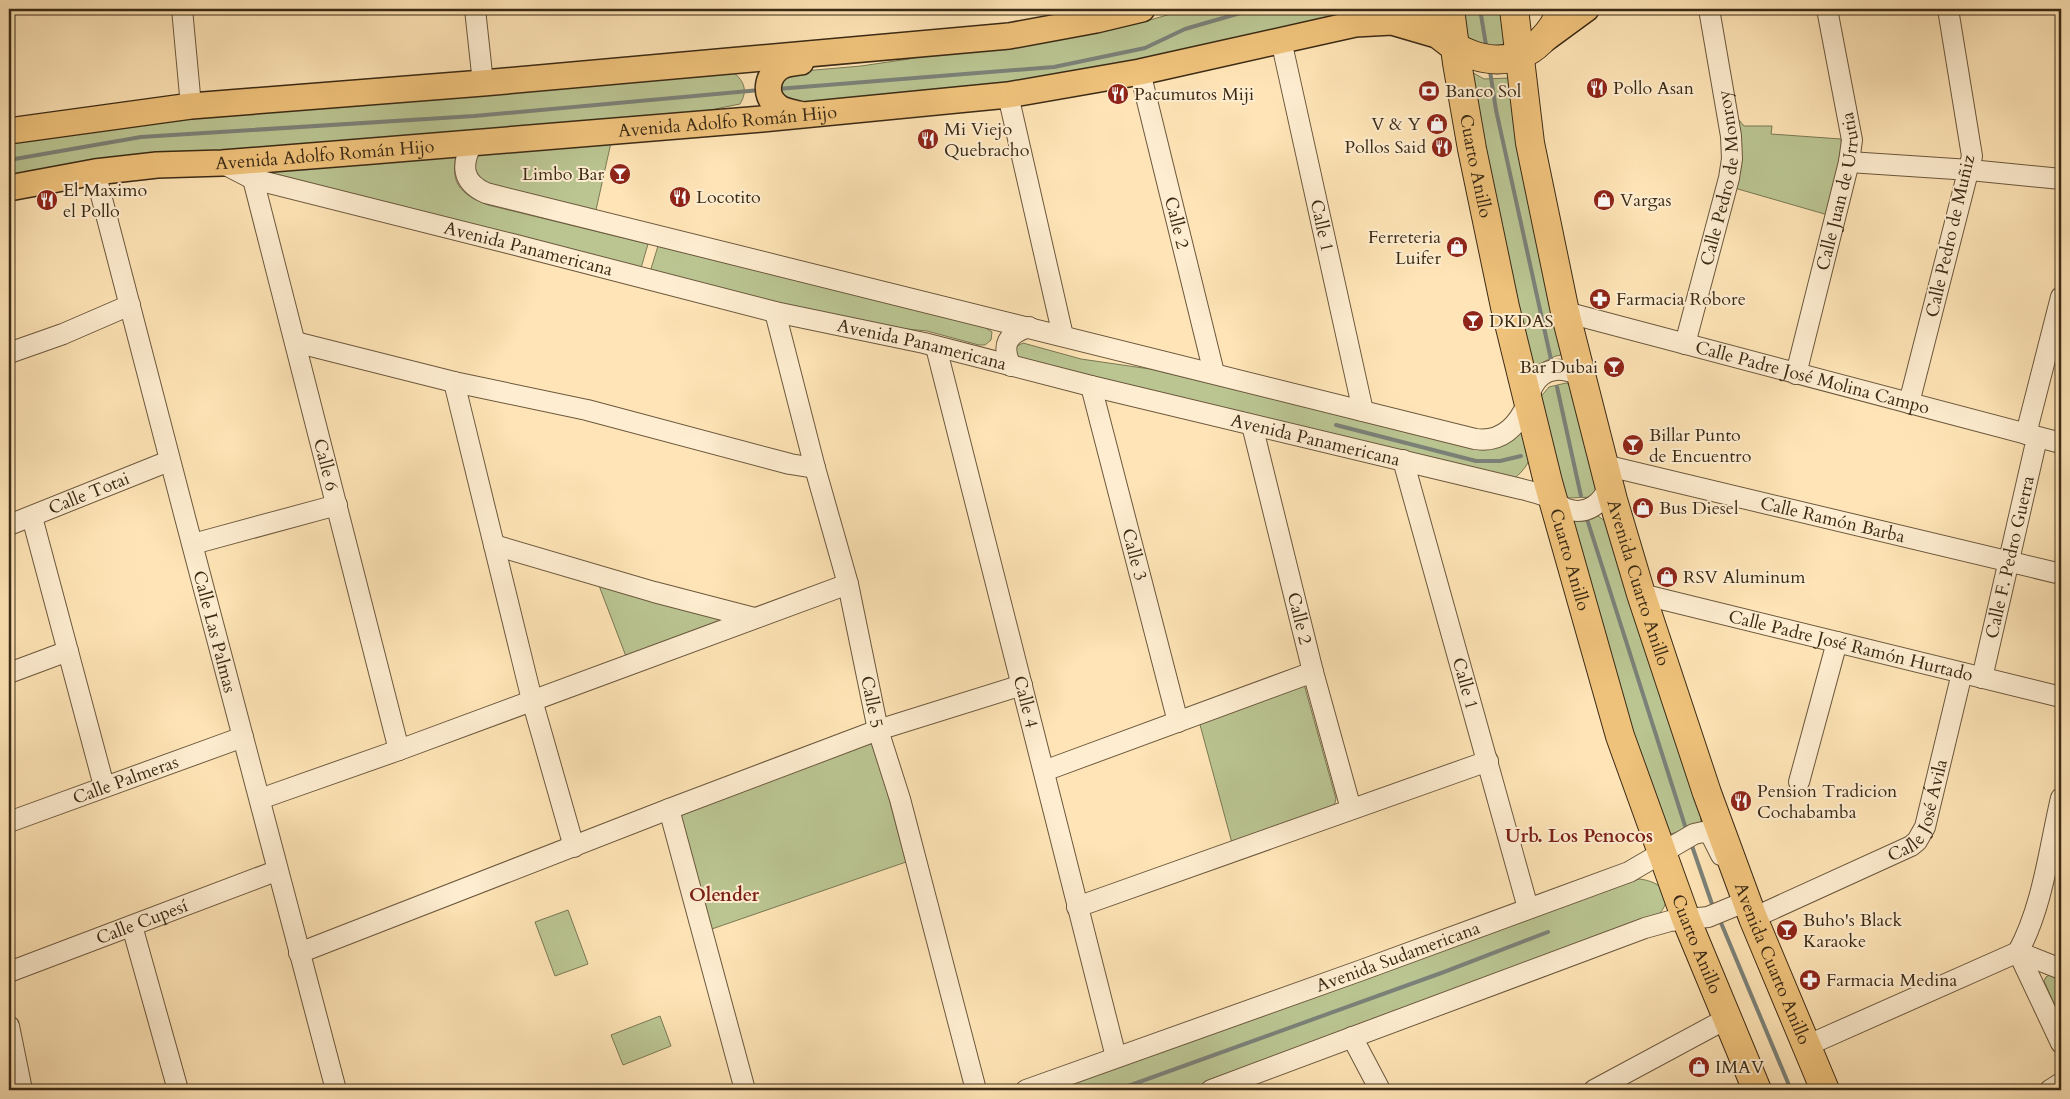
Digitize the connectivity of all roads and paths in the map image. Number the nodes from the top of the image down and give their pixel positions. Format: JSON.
{"nodes":[{"id":1,"x":182,"y":9,"type":"edge"},
{"id":2,"x":475,"y":9,"type":"edge"},
{"id":3,"x":1142,"y":9,"type":"edge"},
{"id":4,"x":1418,"y":9,"type":"edge"},
{"id":5,"x":1450,"y":9,"type":"edge"},
{"id":6,"x":1514,"y":9,"type":"edge"},
{"id":7,"x":1709,"y":9,"type":"edge"},
{"id":8,"x":1827,"y":9,"type":"edge"},
{"id":9,"x":1948,"y":9,"type":"edge"},
{"id":10,"x":1573,"y":11,"type":"edge"},
{"id":11,"x":1282,"y":40,"type":"junction"},
{"id":12,"x":1447,"y":41,"type":"junction"},
{"id":13,"x":882,"y":48,"type":"junction"},
{"id":14,"x":1527,"y":51,"type":"junction"},
{"id":15,"x":739,"y":63,"type":"junction"},
{"id":16,"x":1140,"y":72,"type":"junction"},
{"id":17,"x":483,"y":83,"type":"junction"},
{"id":18,"x":1008,"y":95,"type":"junction"},
{"id":19,"x":1525,"y":103,"type":"junction"},
{"id":20,"x":191,"y":106,"type":"junction"},
{"id":21,"x":790,"y":112,"type":"junction"},
{"id":22,"x":744,"y":118,"type":"junction"},
{"id":23,"x":9,"y":130,"type":"edge"},
{"id":24,"x":473,"y":142,"type":"junction"},
{"id":25,"x":1849,"y":162,"type":"junction"},
{"id":26,"x":222,"y":164,"type":"junction"},
{"id":27,"x":1970,"y":170,"type":"junction"},
{"id":28,"x":95,"y":172,"type":"junction"},
{"id":29,"x":253,"y":179,"type":"junction"},
{"id":30,"x":2061,"y":179,"type":"edge"},
{"id":31,"x":9,"y":188,"type":"edge"},
{"id":32,"x":2061,"y":297,"type":"edge"},
{"id":33,"x":130,"y":304,"type":"junction"},
{"id":34,"x":775,"y":312,"type":"junction"},
{"id":35,"x":1565,"y":312,"type":"junction"},
{"id":36,"x":995,"y":319,"type":"junction"},
{"id":37,"x":1029,"y":327,"type":"junction"},
{"id":38,"x":1063,"y":336,"type":"junction"},
{"id":39,"x":295,"y":342,"type":"junction"},
{"id":40,"x":1685,"y":344,"type":"junction"},
{"id":41,"x":936,"y":347,"type":"junction"},
{"id":42,"x":9,"y":353,"type":"edge"},
{"id":43,"x":980,"y":358,"type":"junction"},
{"id":44,"x":1012,"y":366,"type":"junction"},
{"id":45,"x":1214,"y":374,"type":"junction"},
{"id":46,"x":1796,"y":374,"type":"junction"},
{"id":47,"x":1582,"y":378,"type":"junction"},
{"id":48,"x":454,"y":382,"type":"junction"},
{"id":49,"x":1091,"y":386,"type":"junction"},
{"id":50,"x":1528,"y":400,"type":"junction"},
{"id":51,"x":1910,"y":403,"type":"junction"},
{"id":52,"x":1363,"y":411,"type":"junction"},
{"id":53,"x":1252,"y":425,"type":"junction"},
{"id":54,"x":2031,"y":436,"type":"junction"},
{"id":55,"x":2061,"y":443,"type":"edge"},
{"id":56,"x":1403,"y":460,"type":"junction"},
{"id":57,"x":169,"y":461,"type":"junction"},
{"id":58,"x":815,"y":468,"type":"junction"},
{"id":59,"x":1607,"y":475,"type":"junction"},
{"id":60,"x":1553,"y":499,"type":"junction"},
{"id":61,"x":336,"y":505,"type":"junction"},
{"id":62,"x":32,"y":517,"type":"junction"},
{"id":63,"x":9,"y":525,"type":"edge"},
{"id":64,"x":193,"y":544,"type":"junction"},
{"id":65,"x":494,"y":545,"type":"junction"},
{"id":66,"x":2009,"y":561,"type":"junction"},
{"id":67,"x":2061,"y":574,"type":"edge"},
{"id":68,"x":848,"y":584,"type":"junction"},
{"id":69,"x":1640,"y":594,"type":"junction"},
{"id":70,"x":754,"y":618,"type":"junction"},
{"id":71,"x":1837,"y":642,"type":"junction"},
{"id":72,"x":68,"y":651,"type":"junction"},
{"id":73,"x":1313,"y":672,"type":"junction"},
{"id":74,"x":9,"y":673,"type":"edge"},
{"id":75,"x":1962,"y":673,"type":"junction"},
{"id":76,"x":1982,"y":678,"type":"junction"},
{"id":77,"x":1022,"y":685,"type":"junction"},
{"id":78,"x":2061,"y":697,"type":"edge"},
{"id":79,"x":532,"y":700,"type":"junction"},
{"id":80,"x":1178,"y":722,"type":"junction"},
{"id":81,"x":878,"y":730,"type":"junction"},
{"id":82,"x":243,"y":737,"type":"junction"},
{"id":83,"x":399,"y":750,"type":"junction"},
{"id":84,"x":1488,"y":760,"type":"junction"},
{"id":85,"x":1044,"y":771,"type":"junction"},
{"id":86,"x":1799,"y":782,"type":"dead end"},
{"id":87,"x":104,"y":786,"type":"junction"},
{"id":88,"x":2061,"y":798,"type":"edge"},
{"id":89,"x":260,"y":799,"type":"junction"},
{"id":90,"x":669,"y":809,"type":"junction"},
{"id":91,"x":1351,"y":810,"type":"junction"},
{"id":92,"x":9,"y":822,"type":"edge"},
{"id":93,"x":574,"y":847,"type":"junction"},
{"id":94,"x":1672,"y":847,"type":"junction"},
{"id":95,"x":276,"y":871,"type":"junction"},
{"id":96,"x":1743,"y":902,"type":"junction"},
{"id":97,"x":1077,"y":907,"type":"junction"},
{"id":98,"x":1528,"y":908,"type":"junction"},
{"id":99,"x":1697,"y":918,"type":"junction"},
{"id":100,"x":132,"y":926,"type":"junction"},
{"id":101,"x":2018,"y":952,"type":"junction"},
{"id":102,"x":299,"y":953,"type":"junction"},
{"id":103,"x":2061,"y":969,"type":"edge"},
{"id":104,"x":9,"y":972,"type":"edge"},
{"id":105,"x":1726,"y":1019,"type":"junction"},
{"id":106,"x":9,"y":1026,"type":"edge"},
{"id":107,"x":1352,"y":1037,"type":"junction"},
{"id":108,"x":2061,"y":1043,"type":"edge"},
{"id":109,"x":1806,"y":1046,"type":"junction"},
{"id":110,"x":1116,"y":1057,"type":"junction"},
{"id":111,"x":2061,"y":1084,"type":"edge"},
{"id":112,"x":22,"y":1090,"type":"edge"},
{"id":113,"x":178,"y":1090,"type":"edge"},
{"id":114,"x":335,"y":1090,"type":"edge"},
{"id":115,"x":745,"y":1090,"type":"edge"},
{"id":116,"x":976,"y":1090,"type":"edge"},
{"id":117,"x":1026,"y":1090,"type":"edge"},
{"id":118,"x":1211,"y":1090,"type":"edge"},
{"id":119,"x":1380,"y":1090,"type":"edge"},
{"id":120,"x":1594,"y":1090,"type":"edge"},
{"id":121,"x":1757,"y":1090,"type":"edge"},
{"id":122,"x":1825,"y":1090,"type":"edge"},
{"id":123,"x":2050,"y":1090,"type":"edge"}],
"edges":[{"from":1,"to":20,"type":"street"},
{"from":2,"to":17,"type":"street"},
{"from":3,"to":13,"type":"main road"},
{"from":4,"to":12,"type":"highway"},
{"from":5,"to":12,"type":"highway","name":"Cuarto Anillo"},
{"from":6,"to":14,"type":"highway"},
{"from":7,"to":40,"type":"street","name":"Calle Pedro de Monroy"},
{"from":8,"to":25,"type":"street","name":"Calle Juan de Urrutia"},
{"from":9,"to":27,"type":"street","name":"Calle Pedro de Muñiz"},
{"from":10,"to":14,"type":"highway"},
{"from":10,"to":19,"type":"highway"},
{"from":11,"to":12,"type":"main road","name":"Avenida Adolfo Román Hijo"},
{"from":11,"to":16,"type":"main road","name":"Avenida Adolfo Román Hijo"},
{"from":11,"to":52,"type":"street","name":"Calle 1"},
{"from":12,"to":14,"type":"highway"},
{"from":12,"to":50,"type":"highway","name":"Cuarto Anillo"},
{"from":13,"to":15,"type":"main road"},
{"from":13,"to":21,"type":"main road"},
{"from":14,"to":19,"type":"highway","name":"Avenida Cuarto Anillo"},
{"from":15,"to":17,"type":"main road"},
{"from":15,"to":22,"type":"main road"},
{"from":16,"to":18,"type":"main road","name":"Avenida Adolfo Román Hijo"},
{"from":16,"to":45,"type":"street","name":"Calle 2"},
{"from":17,"to":20,"type":"main road"},
{"from":18,"to":21,"type":"main road","name":"Avenida Adolfo Román Hijo"},
{"from":18,"to":38,"type":"street"},
{"from":19,"to":35,"type":"highway","name":"Avenida Cuarto Anillo"},
{"from":20,"to":23,"type":"main road"},
{"from":21,"to":22,"type":"main road","name":"Avenida Adolfo Román Hijo"},
{"from":22,"to":24,"type":"main road","name":"Avenida Adolfo Román Hijo"},
{"from":24,"to":26,"type":"main road","name":"Avenida Adolfo Román Hijo"},
{"from":24,"to":36,"type":"street"},
{"from":25,"to":27,"type":"street"},
{"from":25,"to":46,"type":"street","name":"Calle Juan de Urrutia"},
{"from":26,"to":28,"type":"main road","name":"Avenida Adolfo Román Hijo"},
{"from":26,"to":29,"type":"street","name":"Avenida Panamericana"},
{"from":27,"to":30,"type":"street"},
{"from":27,"to":51,"type":"street","name":"Calle Pedro de Muñiz"},
{"from":28,"to":31,"type":"main road","name":"Avenida Adolfo Román Hijo"},
{"from":28,"to":33,"type":"street","name":"Calle Las Palmas"},
{"from":29,"to":34,"type":"street","name":"Avenida Panamericana"},
{"from":29,"to":39,"type":"street","name":"Calle 6"},
{"from":32,"to":54,"type":"street","name":"Calle F. Pedro Guerra"},
{"from":33,"to":42,"type":"street"},
{"from":33,"to":57,"type":"street","name":"Calle Las Palmas"},
{"from":34,"to":41,"type":"street","name":"Avenida Panamericana"},
{"from":34,"to":58,"type":"street","name":"Calle 5"},
{"from":35,"to":40,"type":"street","name":"Calle Padre José Molina Campo"},
{"from":35,"to":47,"type":"highway","name":"Avenida Cuarto Anillo"},
{"from":36,"to":37,"type":"street"},
{"from":36,"to":43,"type":"street"},
{"from":37,"to":38,"type":"street"},
{"from":37,"to":44,"type":"street"},
{"from":38,"to":45,"type":"street"},
{"from":39,"to":48,"type":"street"},
{"from":39,"to":61,"type":"street","name":"Calle 6"},
{"from":40,"to":46,"type":"street","name":"Calle Padre José Molina Campo"},
{"from":41,"to":43,"type":"street","name":"Avenida Panamericana"},
{"from":41,"to":77,"type":"street","name":"Calle 4"},
{"from":43,"to":44,"type":"street","name":"Avenida Panamericana"},
{"from":44,"to":49,"type":"street","name":"Avenida Panamericana"},
{"from":45,"to":52,"type":"street"},
{"from":46,"to":51,"type":"street","name":"Calle Padre José Molina Campo"},
{"from":47,"to":50,"type":"street"},
{"from":47,"to":59,"type":"highway","name":"Avenida Cuarto Anillo"},
{"from":48,"to":58,"type":"street"},
{"from":48,"to":65,"type":"street"},
{"from":49,"to":53,"type":"street","name":"Avenida Panamericana"},
{"from":49,"to":80,"type":"street","name":"Calle 3"},
{"from":50,"to":52,"type":"street"},
{"from":50,"to":60,"type":"highway","name":"Cuarto Anillo"},
{"from":51,"to":54,"type":"street","name":"Calle Padre José Molina Campo"},
{"from":53,"to":56,"type":"street","name":"Avenida Panamericana"},
{"from":53,"to":73,"type":"street","name":"Calle 2"},
{"from":54,"to":55,"type":"street","name":"Calle Padre José Molina Campo"},
{"from":54,"to":66,"type":"street","name":"Calle F. Pedro Guerra"},
{"from":56,"to":60,"type":"street","name":"Avenida Panamericana"},
{"from":56,"to":84,"type":"street","name":"Calle 1"},
{"from":57,"to":62,"type":"street","name":"Calle Totai"},
{"from":57,"to":64,"type":"street","name":"Calle Las Palmas"},
{"from":58,"to":68,"type":"street","name":"Calle 5"},
{"from":59,"to":60,"type":"street","name":"Avenida Panamericana"},
{"from":59,"to":66,"type":"street","name":"Calle Ramón Barba"},
{"from":59,"to":69,"type":"highway","name":"Avenida Cuarto Anillo"},
{"from":60,"to":94,"type":"highway","name":"Cuarto Anillo"},
{"from":61,"to":64,"type":"street"},
{"from":61,"to":83,"type":"street","name":"Calle 6"},
{"from":62,"to":63,"type":"street","name":"Calle Totai"},
{"from":62,"to":72,"type":"street"},
{"from":64,"to":82,"type":"street","name":"Calle Las Palmas"},
{"from":65,"to":70,"type":"street"},
{"from":65,"to":79,"type":"street"},
{"from":66,"to":67,"type":"street","name":"Calle Ramón Barba"},
{"from":66,"to":76,"type":"street","name":"Calle F. Pedro Guerra"},
{"from":68,"to":70,"type":"street"},
{"from":68,"to":81,"type":"street","name":"Calle 5"},
{"from":69,"to":71,"type":"street","name":"Calle Padre José Ramón Hurtado"},
{"from":69,"to":96,"type":"highway","name":"Avenida Cuarto Anillo"},
{"from":70,"to":79,"type":"street"},
{"from":71,"to":75,"type":"street","name":"Calle Padre José Ramón Hurtado"},
{"from":71,"to":86,"type":"street"},
{"from":72,"to":74,"type":"street"},
{"from":72,"to":87,"type":"street"},
{"from":73,"to":80,"type":"street"},
{"from":73,"to":91,"type":"street","name":"Calle 2"},
{"from":75,"to":76,"type":"street","name":"Calle Padre José Ramón Hurtado"},
{"from":75,"to":96,"type":"street","name":"Calle José Ávila"},
{"from":76,"to":78,"type":"street","name":"Calle Padre José Ramón Hurtado"},
{"from":77,"to":81,"type":"street"},
{"from":77,"to":85,"type":"street","name":"Calle 4"},
{"from":79,"to":83,"type":"street"},
{"from":79,"to":93,"type":"street"},
{"from":80,"to":85,"type":"street"},
{"from":81,"to":90,"type":"street"},
{"from":81,"to":116,"type":"street","name":"Calle 5"},
{"from":82,"to":87,"type":"street","name":"Calle Palmeras"},
{"from":82,"to":89,"type":"street","name":"Calle Las Palmas"},
{"from":83,"to":89,"type":"street"},
{"from":84,"to":91,"type":"street"},
{"from":84,"to":98,"type":"street","name":"Calle 1"},
{"from":85,"to":97,"type":"street","name":"Calle 4"},
{"from":87,"to":92,"type":"street","name":"Calle Palmeras"},
{"from":88,"to":101,"type":"street"},
{"from":89,"to":95,"type":"street","name":"Calle Las Palmas"},
{"from":90,"to":93,"type":"street"},
{"from":90,"to":115,"type":"street"},
{"from":91,"to":97,"type":"street"},
{"from":93,"to":102,"type":"street"},
{"from":94,"to":96,"type":"street","name":"Avenida Sudamericana"},
{"from":94,"to":98,"type":"street","name":"Avenida Sudamericana"},
{"from":94,"to":99,"type":"highway","name":"Cuarto Anillo"},
{"from":95,"to":100,"type":"street","name":"Calle Cupesí"},
{"from":95,"to":102,"type":"street","name":"Calle Las Palmas"},
{"from":96,"to":99,"type":"street"},
{"from":96,"to":109,"type":"highway","name":"Avenida Cuarto Anillo"},
{"from":97,"to":110,"type":"street","name":"Calle 4"},
{"from":98,"to":110,"type":"street","name":"Avenida Sudamericana"},
{"from":99,"to":105,"type":"highway","name":"Cuarto Anillo"},
{"from":99,"to":107,"type":"street"},
{"from":100,"to":104,"type":"street","name":"Calle Cupesí"},
{"from":100,"to":113,"type":"street"},
{"from":101,"to":103,"type":"street"},
{"from":101,"to":108,"type":"street"},
{"from":101,"to":109,"type":"street"},
{"from":102,"to":114,"type":"street","name":"Calle Las Palmas"},
{"from":105,"to":120,"type":"street"},
{"from":105,"to":121,"type":"highway","name":"Cuarto Anillo"},
{"from":106,"to":112,"type":"street"},
{"from":107,"to":118,"type":"street"},
{"from":107,"to":119,"type":"street"},
{"from":109,"to":122,"type":"highway","name":"Avenida Cuarto Anillo"},
{"from":110,"to":117,"type":"street","name":"Avenida Sudamericana"},
{"from":111,"to":123,"type":"street"}]}
